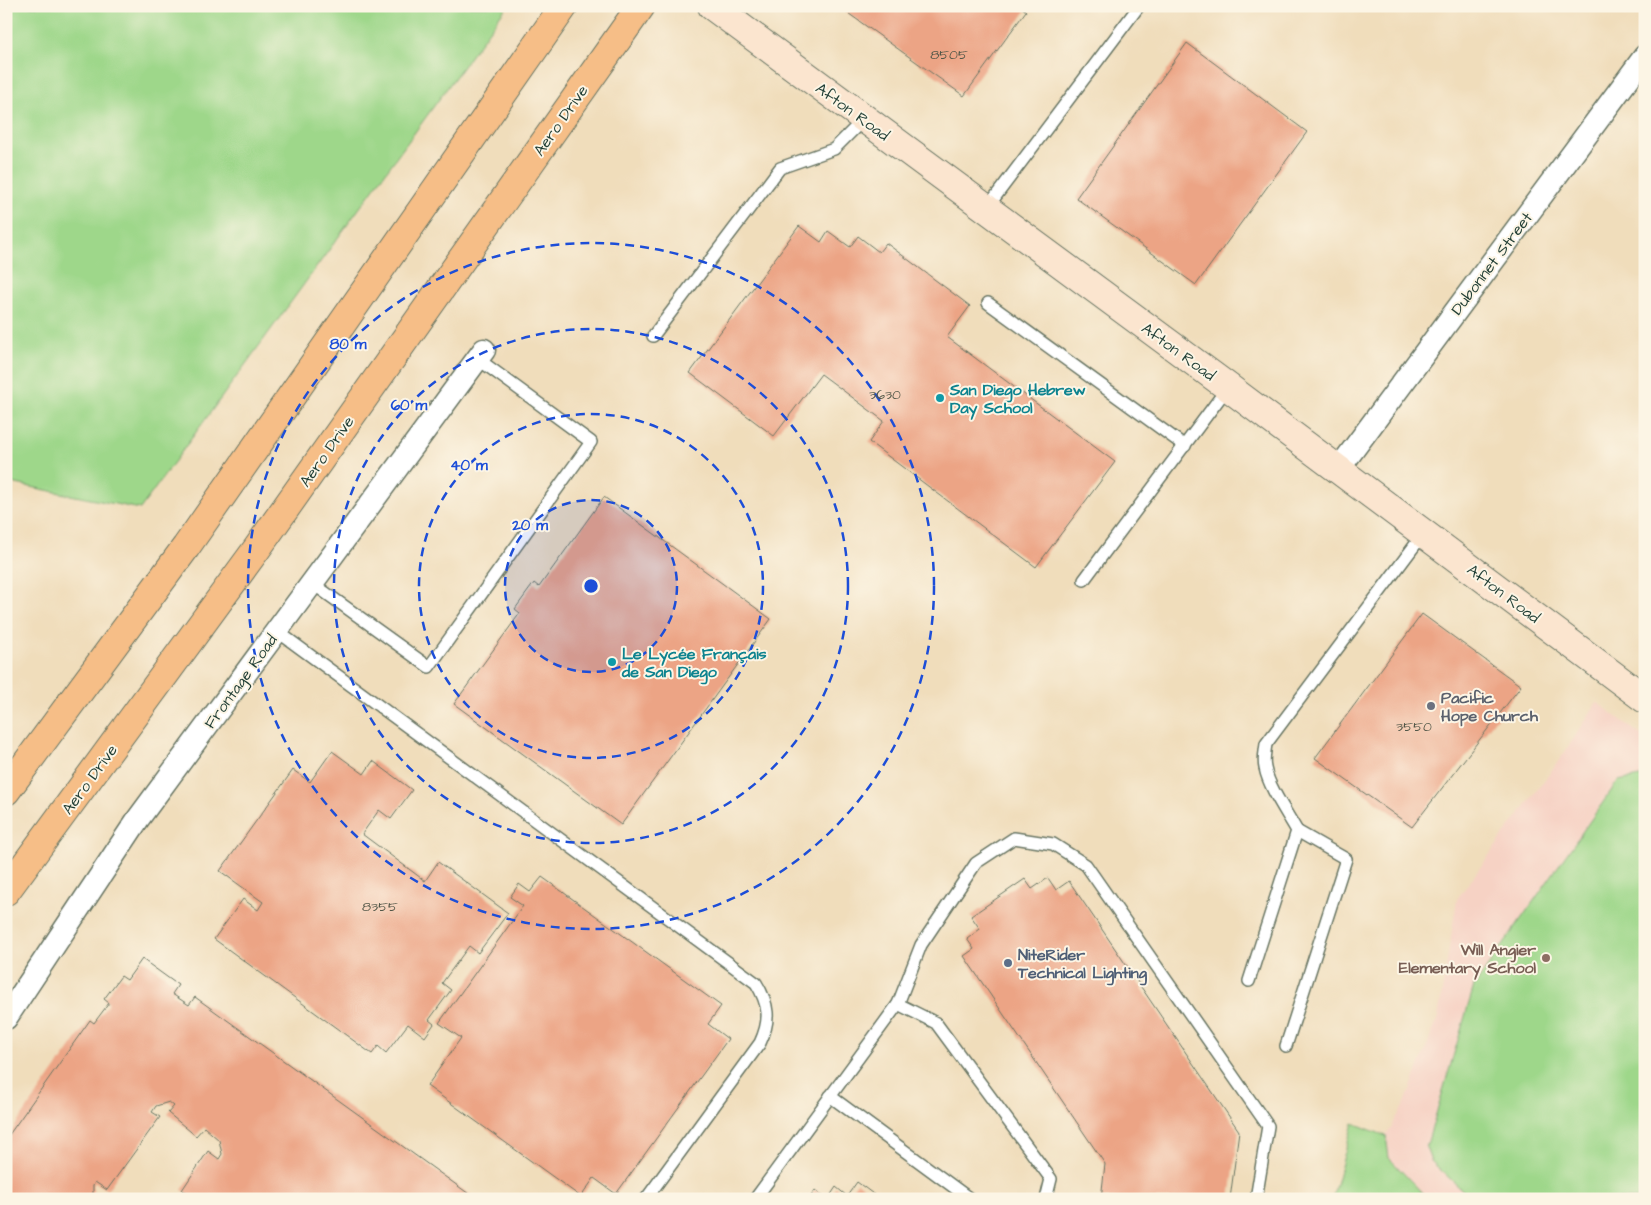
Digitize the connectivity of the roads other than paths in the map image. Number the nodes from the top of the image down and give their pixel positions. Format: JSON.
{"nodes":[{"id":1,"x":564,"y":6,"type":"edge"},
{"id":2,"x":641,"y":6,"type":"edge"},
{"id":3,"x":712,"y":6,"type":"edge"},
{"id":4,"x":1139,"y":6,"type":"edge"},
{"id":5,"x":1645,"y":56,"type":"edge"},
{"id":6,"x":864,"y":119,"type":"junction"},
{"id":7,"x":986,"y":209,"type":"junction"},
{"id":8,"x":988,"y":304,"type":"dead end"},
{"id":9,"x":653,"y":336,"type":"dead end"},
{"id":10,"x":481,"y":355,"type":"joint"},
{"id":11,"x":1228,"y":387,"type":"junction"},
{"id":12,"x":1185,"y":446,"type":"junction"},
{"id":13,"x":1338,"y":470,"type":"junction"},
{"id":14,"x":1424,"y":533,"type":"junction"},
{"id":15,"x":1084,"y":580,"type":"dead end"},
{"id":16,"x":312,"y":583,"type":"junction"},
{"id":17,"x":277,"y":631,"type":"junction"},
{"id":18,"x":1645,"y":699,"type":"edge"},
{"id":19,"x":6,"y":790,"type":"edge"},
{"id":20,"x":1297,"y":831,"type":"junction"},
{"id":21,"x":6,"y":891,"type":"edge"},
{"id":22,"x":1249,"y":981,"type":"dead end"},
{"id":23,"x":898,"y":1004,"type":"junction"},
{"id":24,"x":6,"y":1018,"type":"edge"},
{"id":25,"x":1286,"y":1046,"type":"dead end"},
{"id":26,"x":830,"y":1096,"type":"junction"},
{"id":27,"x":646,"y":1199,"type":"edge"},
{"id":28,"x":756,"y":1199,"type":"edge"},
{"id":29,"x":970,"y":1199,"type":"edge"},
{"id":30,"x":1046,"y":1199,"type":"edge"},
{"id":31,"x":1256,"y":1199,"type":"edge"}],
"edges":[{"from":1,"to":19,"type":"main road"},
{"from":2,"to":21,"type":"main road","name":"Aero Drive"},
{"from":3,"to":6,"type":"street","name":"Afton Road"},
{"from":4,"to":7,"type":"lane"},
{"from":5,"to":13,"type":"street","name":"Dubonnet Street"},
{"from":6,"to":7,"type":"street","name":"Afton Road"},
{"from":6,"to":9,"type":"lane"},
{"from":7,"to":11,"type":"street","name":"Afton Road"},
{"from":8,"to":12,"type":"lane"},
{"from":10,"to":16,"type":"street","name":"Frontage Road"},
{"from":10,"to":16,"type":"lane"},
{"from":11,"to":12,"type":"lane"},
{"from":11,"to":13,"type":"street","name":"Afton Road"},
{"from":12,"to":15,"type":"lane"},
{"from":13,"to":14,"type":"street","name":"Afton Road"},
{"from":14,"to":18,"type":"street","name":"Afton Road"},
{"from":14,"to":20,"type":"lane"},
{"from":16,"to":17,"type":"street","name":"Frontage Road"},
{"from":17,"to":24,"type":"street","name":"Frontage Road"},
{"from":17,"to":27,"type":"lane"},
{"from":20,"to":22,"type":"lane"},
{"from":20,"to":25,"type":"lane"},
{"from":23,"to":26,"type":"lane"},
{"from":23,"to":30,"type":"lane"},
{"from":23,"to":31,"type":"lane"},
{"from":26,"to":28,"type":"lane"},
{"from":26,"to":29,"type":"lane"}]}
